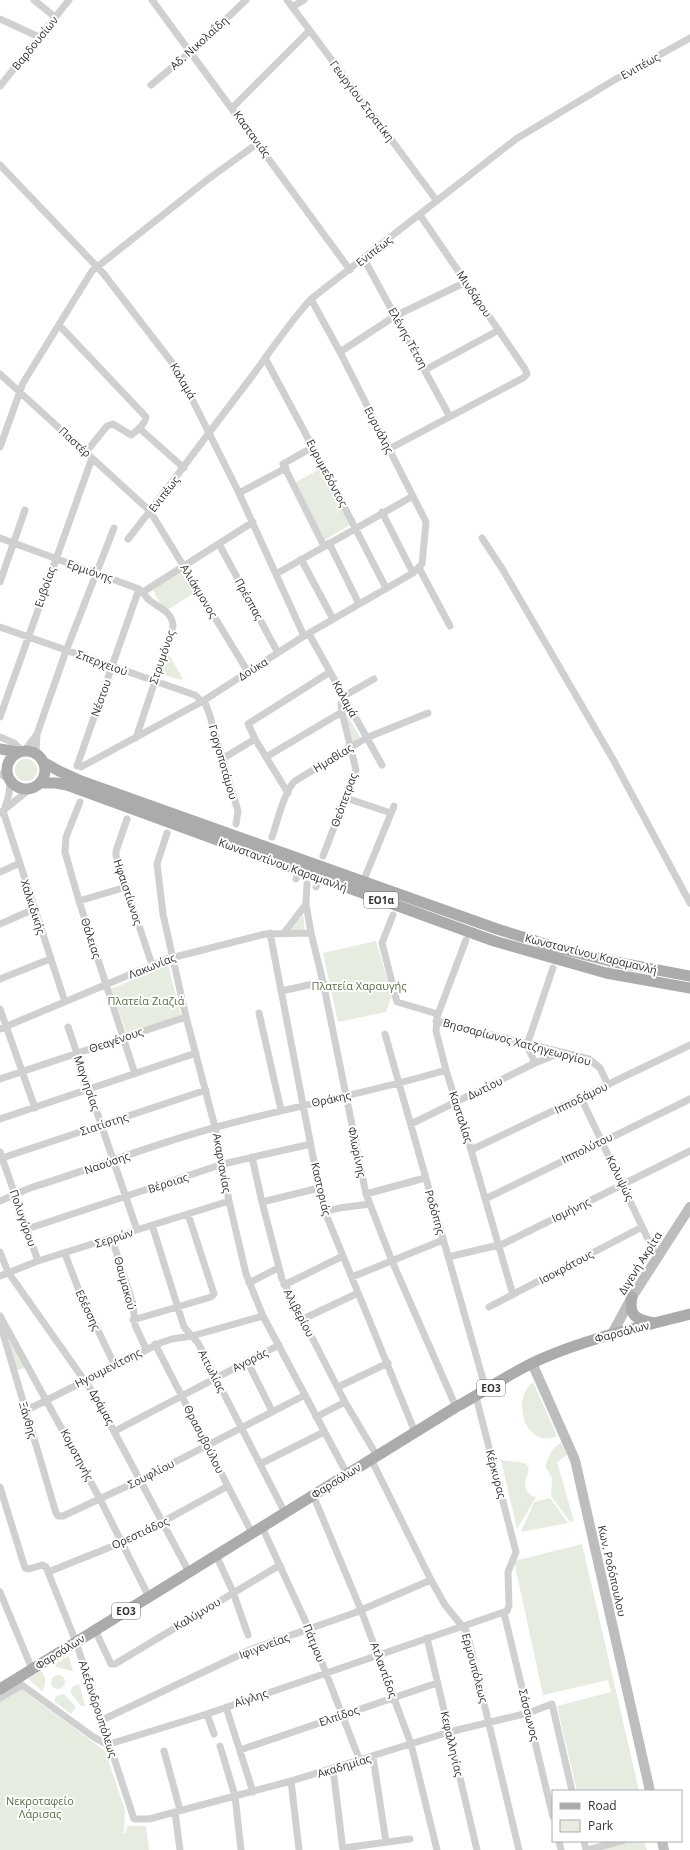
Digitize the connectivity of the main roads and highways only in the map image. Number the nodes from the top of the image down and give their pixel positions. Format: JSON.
{"nodes":[{"id":1,"x":0,"y":749,"type":"edge"},
{"id":2,"x":22,"y":751,"type":"junction"},
{"id":3,"x":40,"y":758,"type":"junction"},
{"id":4,"x":5,"y":774,"type":"edge"},
{"id":5,"x":35,"y":786,"type":"junction"},
{"id":6,"x":690,"y":976,"type":"edge"},
{"id":7,"x":690,"y":988,"type":"edge"},
{"id":8,"x":632,"y":1297,"type":"road end"},
{"id":9,"x":690,"y":1314,"type":"edge"},
{"id":10,"x":654,"y":1323,"type":"junction"},
{"id":11,"x":0,"y":1689,"type":"edge"}],
"edges":[{"from":1,"to":2,"type":"main road","name":"Κωνσταντίνου Καραμανλή","number":"ΕΟ1α"},
{"from":2,"to":3,"type":"main road","name":"Κωνσταντίνου Καραμανλή","number":"ΕΟ1α"},
{"from":2,"to":4,"type":"main road"},
{"from":3,"to":5,"type":"main road"},
{"from":3,"to":6,"type":"main road","name":"Κωνσταντίνου Καραμανλή","number":"ΕΟ1α"},
{"from":4,"to":5,"type":"main road","name":"Κωνσταντίνου Καραμανλή","number":"ΕΟ1α"},
{"from":5,"to":7,"type":"main road","name":"Κωνσταντίνου Καραμανλή","number":"ΕΟ1α"},
{"from":8,"to":10,"type":"main road"},
{"from":9,"to":10,"type":"main road","name":"Φαρσάλων","number":"ΕΟ3"},
{"from":10,"to":11,"type":"main road","name":"Φαρσάλων","number":"ΕΟ3"}]}
